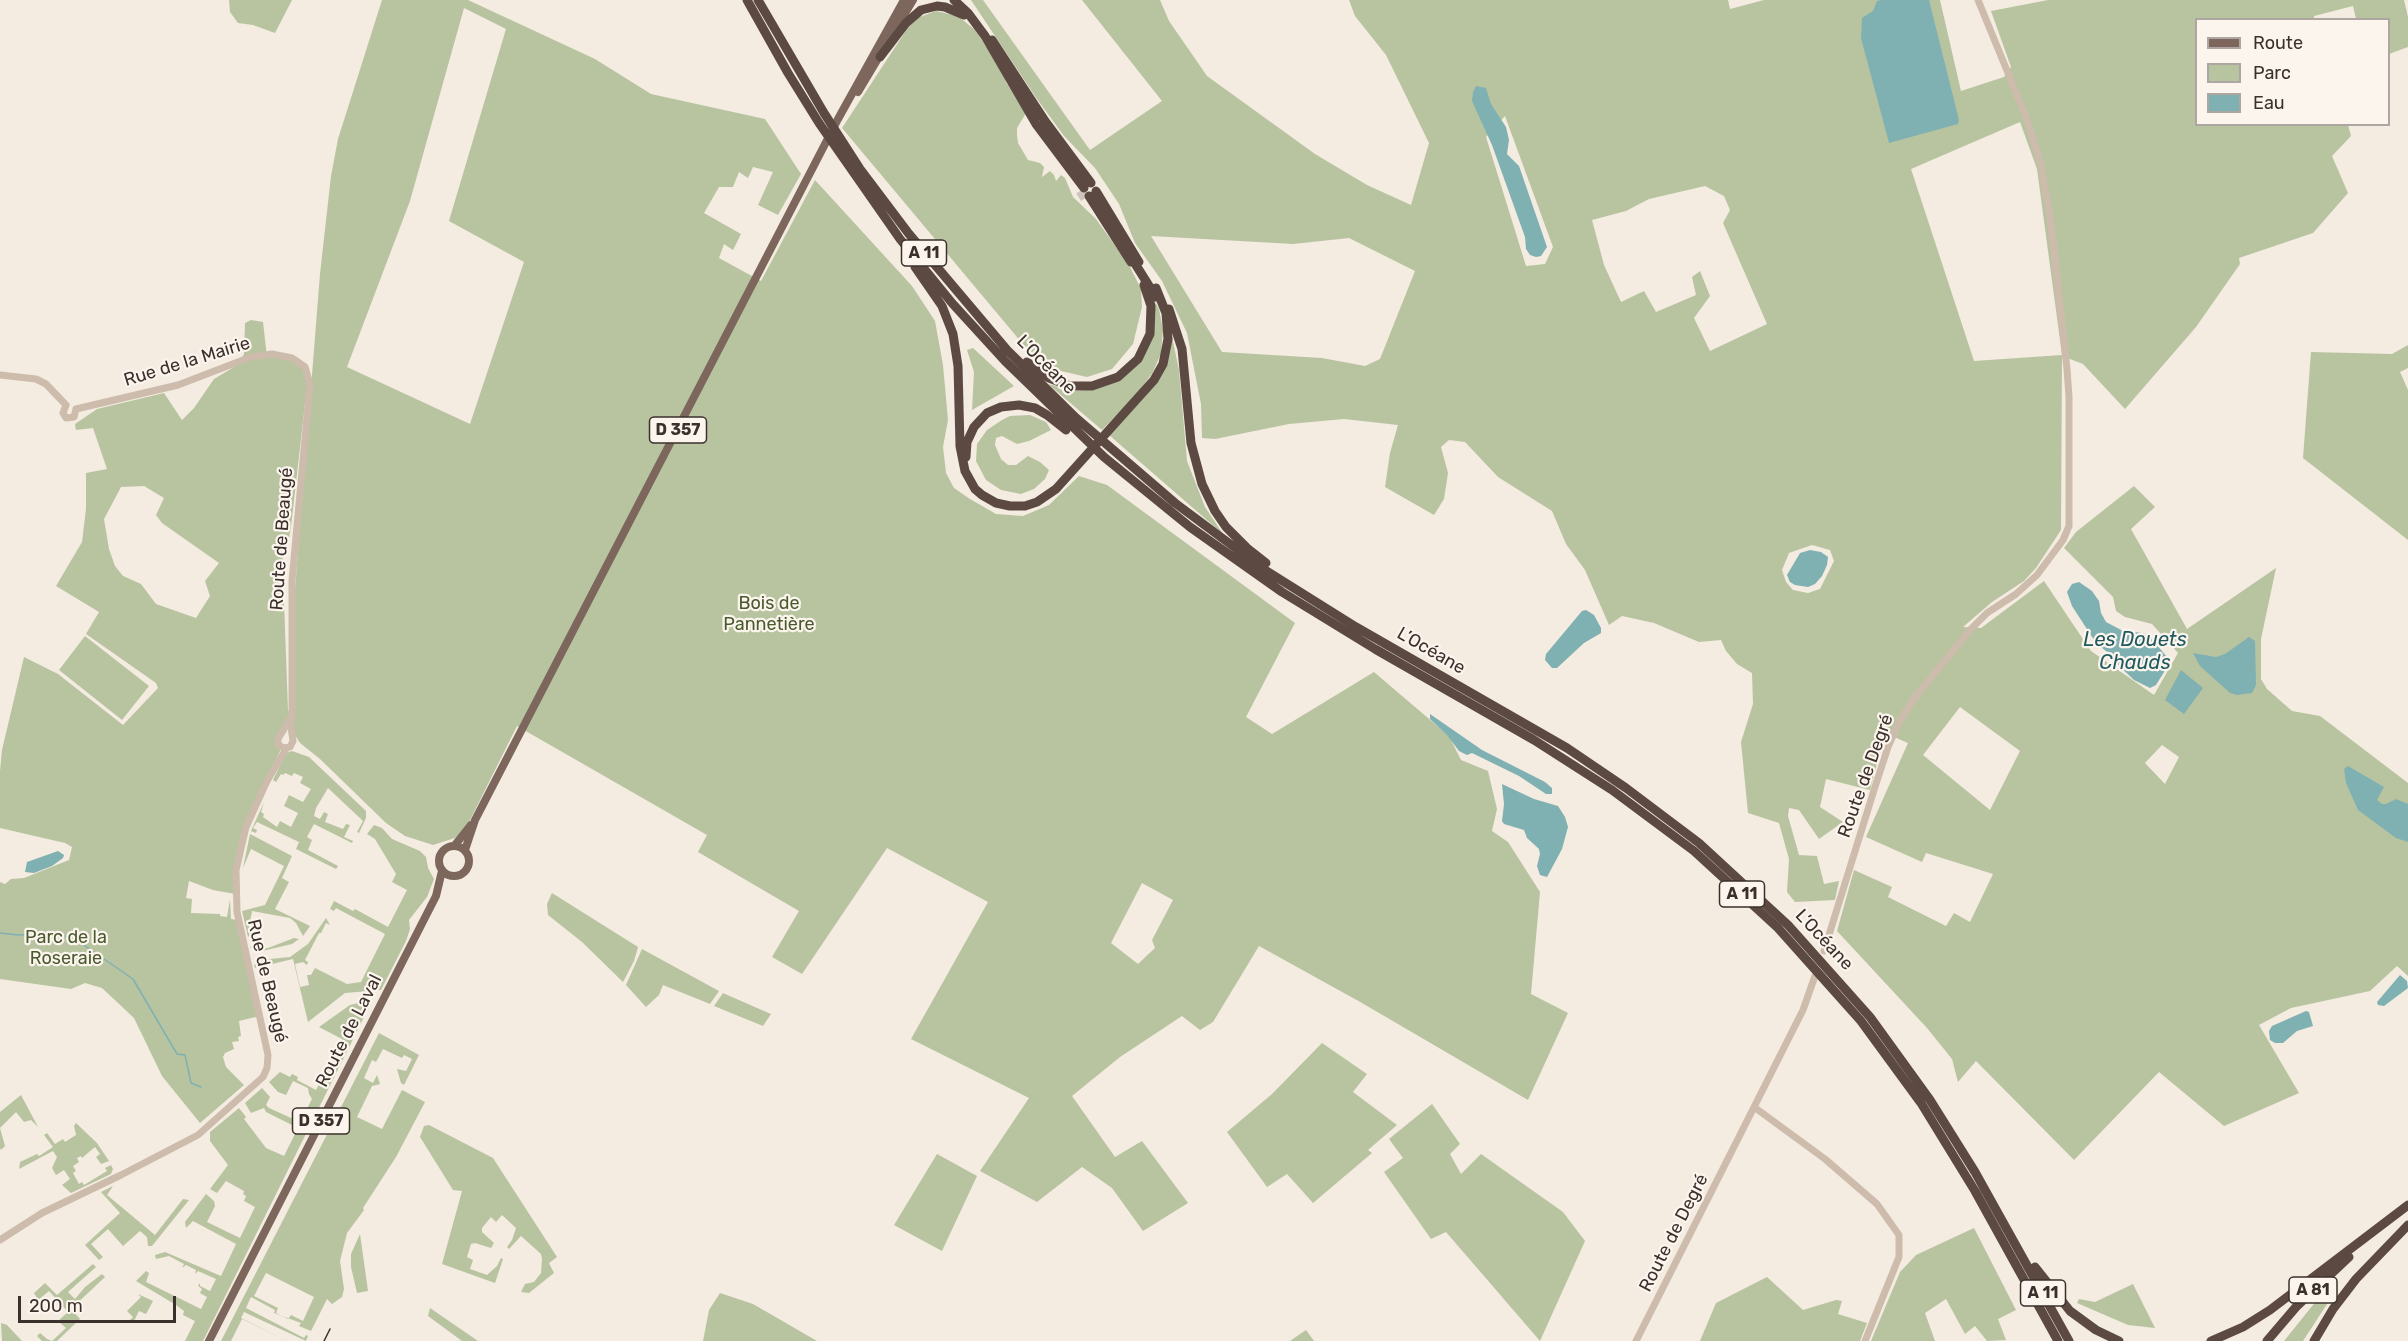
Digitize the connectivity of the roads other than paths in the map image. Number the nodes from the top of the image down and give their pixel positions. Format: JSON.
{"nodes":[{"id":1,"x":747,"y":0,"type":"edge"},
{"id":2,"x":758,"y":0,"type":"edge"},
{"id":3,"x":904,"y":0,"type":"edge"},
{"id":4,"x":913,"y":0,"type":"edge"},
{"id":5,"x":954,"y":0,"type":"edge"},
{"id":6,"x":960,"y":0,"type":"edge"},
{"id":7,"x":1978,"y":0,"type":"edge"},
{"id":8,"x":976,"y":23,"type":"junction"},
{"id":9,"x":880,"y":57,"type":"junction"},
{"id":10,"x":830,"y":136,"type":"junction"},
{"id":11,"x":1070,"y":158,"type":"junction"},
{"id":12,"x":1090,"y":190,"type":"junction"},
{"id":13,"x":1118,"y":234,"type":"junction"},
{"id":14,"x":900,"y":239,"type":"junction"},
{"id":15,"x":1129,"y":257,"type":"junction"},
{"id":16,"x":1156,"y":288,"type":"junction"},
{"id":17,"x":1007,"y":350,"type":"junction"},
{"id":18,"x":306,"y":367,"type":"joint"},
{"id":19,"x":0,"y":375,"type":"edge"},
{"id":20,"x":66,"y":405,"type":"junction"},
{"id":21,"x":76,"y":409,"type":"junction"},
{"id":22,"x":1071,"y":424,"type":"junction"},
{"id":23,"x":1121,"y":465,"type":"junction"},
{"id":24,"x":1314,"y":602,"type":"junction"},
{"id":25,"x":291,"y":715,"type":"junction"},
{"id":26,"x":282,"y":734,"type":"junction"},
{"id":27,"x":292,"y":737,"type":"junction"},
{"id":28,"x":278,"y":744,"type":"junction"},
{"id":29,"x":286,"y":749,"type":"junction"},
{"id":30,"x":274,"y":766,"type":"junction"},
{"id":31,"x":475,"y":820,"type":"junction"},
{"id":32,"x":455,"y":845,"type":"junction"},
{"id":33,"x":465,"y":850,"type":"junction"},
{"id":34,"x":442,"y":871,"type":"junction"},
{"id":35,"x":453,"y":876,"type":"junction"},
{"id":36,"x":436,"y":896,"type":"junction"},
{"id":37,"x":1824,"y":951,"type":"dead end"},
{"id":38,"x":1815,"y":976,"type":"dead end"},
{"id":39,"x":1754,"y":1107,"type":"junction"},
{"id":40,"x":2408,"y":1205,"type":"edge"},
{"id":41,"x":2408,"y":1210,"type":"edge"},
{"id":42,"x":2408,"y":1225,"type":"edge"},
{"id":43,"x":0,"y":1240,"type":"edge"},
{"id":44,"x":2017,"y":1245,"type":"junction"},
{"id":45,"x":209,"y":1341,"type":"edge"},
{"id":46,"x":1636,"y":1341,"type":"edge"},
{"id":47,"x":1865,"y":1341,"type":"edge"},
{"id":48,"x":2058,"y":1341,"type":"edge"},
{"id":49,"x":2070,"y":1341,"type":"edge"},
{"id":50,"x":2119,"y":1341,"type":"edge"},
{"id":51,"x":2211,"y":1341,"type":"edge"},
{"id":52,"x":2267,"y":1341,"type":"edge"},
{"id":53,"x":2314,"y":1341,"type":"edge"}],
"edges":[{"from":1,"to":14,"type":"highway","name":"L’Océane","number":"A 11"},
{"from":2,"to":17,"type":"highway","name":"L’Océane","number":"A 11"},
{"from":3,"to":10,"type":"main road","number":"D 357"},
{"from":4,"to":9,"type":"main road","number":"D 357"},
{"from":5,"to":8,"type":"highway"},
{"from":6,"to":11,"type":"highway"},
{"from":7,"to":37,"type":"street","name":"Route de Degré"},
{"from":8,"to":9,"type":"highway"},
{"from":8,"to":11,"type":"highway"},
{"from":9,"to":10,"type":"main road","number":"D 357"},
{"from":10,"to":31,"type":"main road","number":"D 357"},
{"from":11,"to":12,"type":"highway"},
{"from":11,"to":12,"type":"highway"},
{"from":12,"to":13,"type":"highway"},
{"from":13,"to":15,"type":"highway"},
{"from":13,"to":16,"type":"highway"},
{"from":14,"to":16,"type":"highway"},
{"from":14,"to":22,"type":"highway","name":"L’Océane","number":"A 11"},
{"from":15,"to":17,"type":"highway"},
{"from":15,"to":22,"type":"highway"},
{"from":16,"to":24,"type":"highway"},
{"from":17,"to":22,"type":"highway","name":"L’Océane","number":"A 11"},
{"from":18,"to":21,"type":"street","name":"Rue de la Mairie"},
{"from":18,"to":25,"type":"street","name":"Route de Beaugé"},
{"from":19,"to":20,"type":"street"},
{"from":20,"to":21,"type":"street"},
{"from":20,"to":21,"type":"street"},
{"from":22,"to":23,"type":"highway","name":"L’Océane","number":"A 11"},
{"from":22,"to":23,"type":"highway","name":"L’Océane","number":"A 11"},
{"from":23,"to":24,"type":"highway","name":"L’Océane","number":"A 11"},
{"from":23,"to":48,"type":"highway","name":"L’Océane","number":"A 11"},
{"from":24,"to":44,"type":"highway","name":"L’Océane","number":"A 11"},
{"from":25,"to":26,"type":"street","name":"Route de Beaugé"},
{"from":25,"to":27,"type":"street","name":"Route de Beaugé"},
{"from":26,"to":27,"type":"street"},
{"from":26,"to":28,"type":"street","name":"Rue de Beaugé"},
{"from":27,"to":29,"type":"street","name":"Rue de Beaugé"},
{"from":28,"to":29,"type":"street"},
{"from":28,"to":30,"type":"street","name":"Rue de Beaugé"},
{"from":29,"to":30,"type":"street","name":"Rue de Beaugé"},
{"from":30,"to":43,"type":"street","name":"Rue de Beaugé"},
{"from":31,"to":32,"type":"main road","number":"D 357"},
{"from":31,"to":33,"type":"main road","number":"D 357"},
{"from":32,"to":33,"type":"main road"},
{"from":32,"to":34,"type":"main road"},
{"from":33,"to":35,"type":"main road"},
{"from":34,"to":35,"type":"main road"},
{"from":34,"to":36,"type":"main road","name":"Route de Laval","number":"D 357"},
{"from":35,"to":36,"type":"main road","name":"Route de Laval","number":"D 357"},
{"from":36,"to":45,"type":"main road","name":"Route de Laval","number":"D 357"},
{"from":38,"to":39,"type":"street","name":"Route de Degré"},
{"from":39,"to":46,"type":"street","name":"Route de Degré"},
{"from":39,"to":47,"type":"street"},
{"from":40,"to":51,"type":"highway"},
{"from":41,"to":52,"type":"highway","number":"A 81"},
{"from":42,"to":53,"type":"highway","number":"A 81"},
{"from":44,"to":49,"type":"highway","name":"L’Océane","number":"A 11"},
{"from":44,"to":50,"type":"highway"}]}
